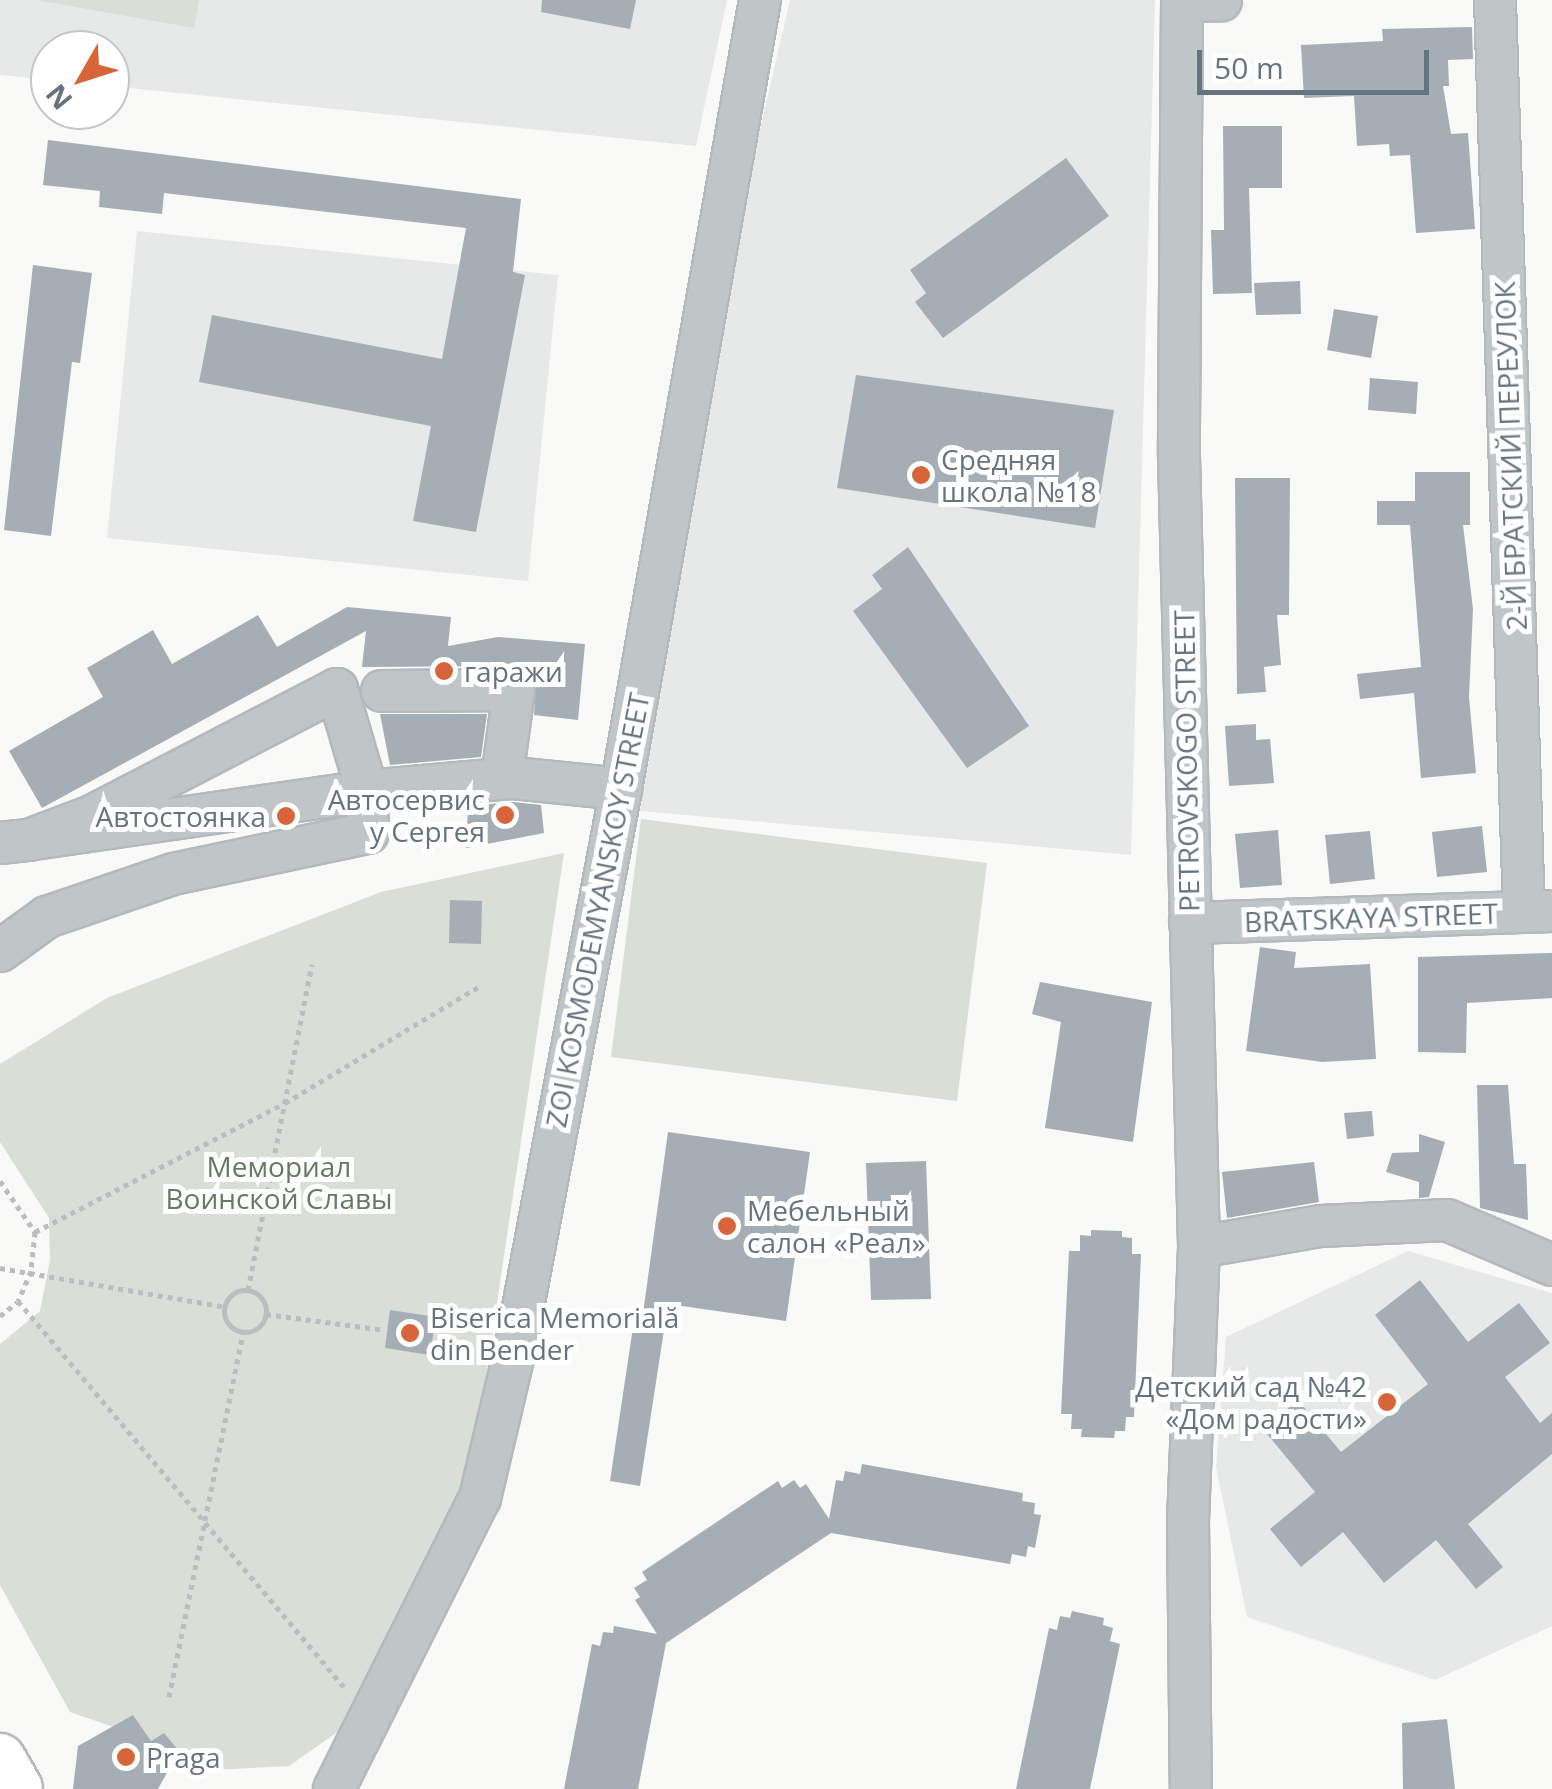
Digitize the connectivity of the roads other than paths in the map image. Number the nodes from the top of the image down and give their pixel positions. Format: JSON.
{"nodes":[{"id":1,"x":760,"y":0,"type":"edge"},
{"id":2,"x":1182,"y":0,"type":"edge"},
{"id":3,"x":1221,"y":0,"type":"edge"},
{"id":4,"x":1495,"y":0,"type":"edge"},
{"id":5,"x":382,"y":691,"type":"dead end"},
{"id":6,"x":502,"y":778,"type":"junction"},
{"id":7,"x":621,"y":789,"type":"junction"},
{"id":8,"x":367,"y":792,"type":"junction"},
{"id":9,"x":14,"y":842,"type":"edge"},
{"id":10,"x":1538,"y":911,"type":"edge"},
{"id":11,"x":1190,"y":923,"type":"junction"},
{"id":12,"x":0,"y":951,"type":"edge"},
{"id":13,"x":1199,"y":1247,"type":"junction"},
{"id":14,"x":1552,"y":1266,"type":"edge"},
{"id":15,"x":0,"y":1759,"type":"edge"},
{"id":16,"x":17,"y":1789,"type":"edge"},
{"id":17,"x":334,"y":1789,"type":"edge"},
{"id":18,"x":1191,"y":1789,"type":"edge"}],
"edges":[{"from":1,"to":7,"type":"street","name":"ZOI KOSMODEMYANSKOY STREET"},
{"from":2,"to":3,"type":"street"},
{"from":2,"to":11,"type":"street","name":"PETROVSKOGO STREET"},
{"from":4,"to":10,"type":"street","name":"2-Й БРАТСКИЙ ПЕРЕУЛОК"},
{"from":5,"to":6,"type":"street"},
{"from":6,"to":7,"type":"street"},
{"from":6,"to":8,"type":"street"},
{"from":7,"to":17,"type":"street","name":"ZOI KOSMODEMYANSKOY STREET"},
{"from":8,"to":9,"type":"street"},
{"from":8,"to":9,"type":"street"},
{"from":8,"to":12,"type":"street"},
{"from":10,"to":11,"type":"street","name":"BRATSKAYA STREET"},
{"from":11,"to":13,"type":"street","name":"PETROVSKOGO STREET"},
{"from":13,"to":14,"type":"street"},
{"from":13,"to":18,"type":"street","name":"PETROVSKOGO STREET"},
{"from":15,"to":16,"type":"main road"}]}
